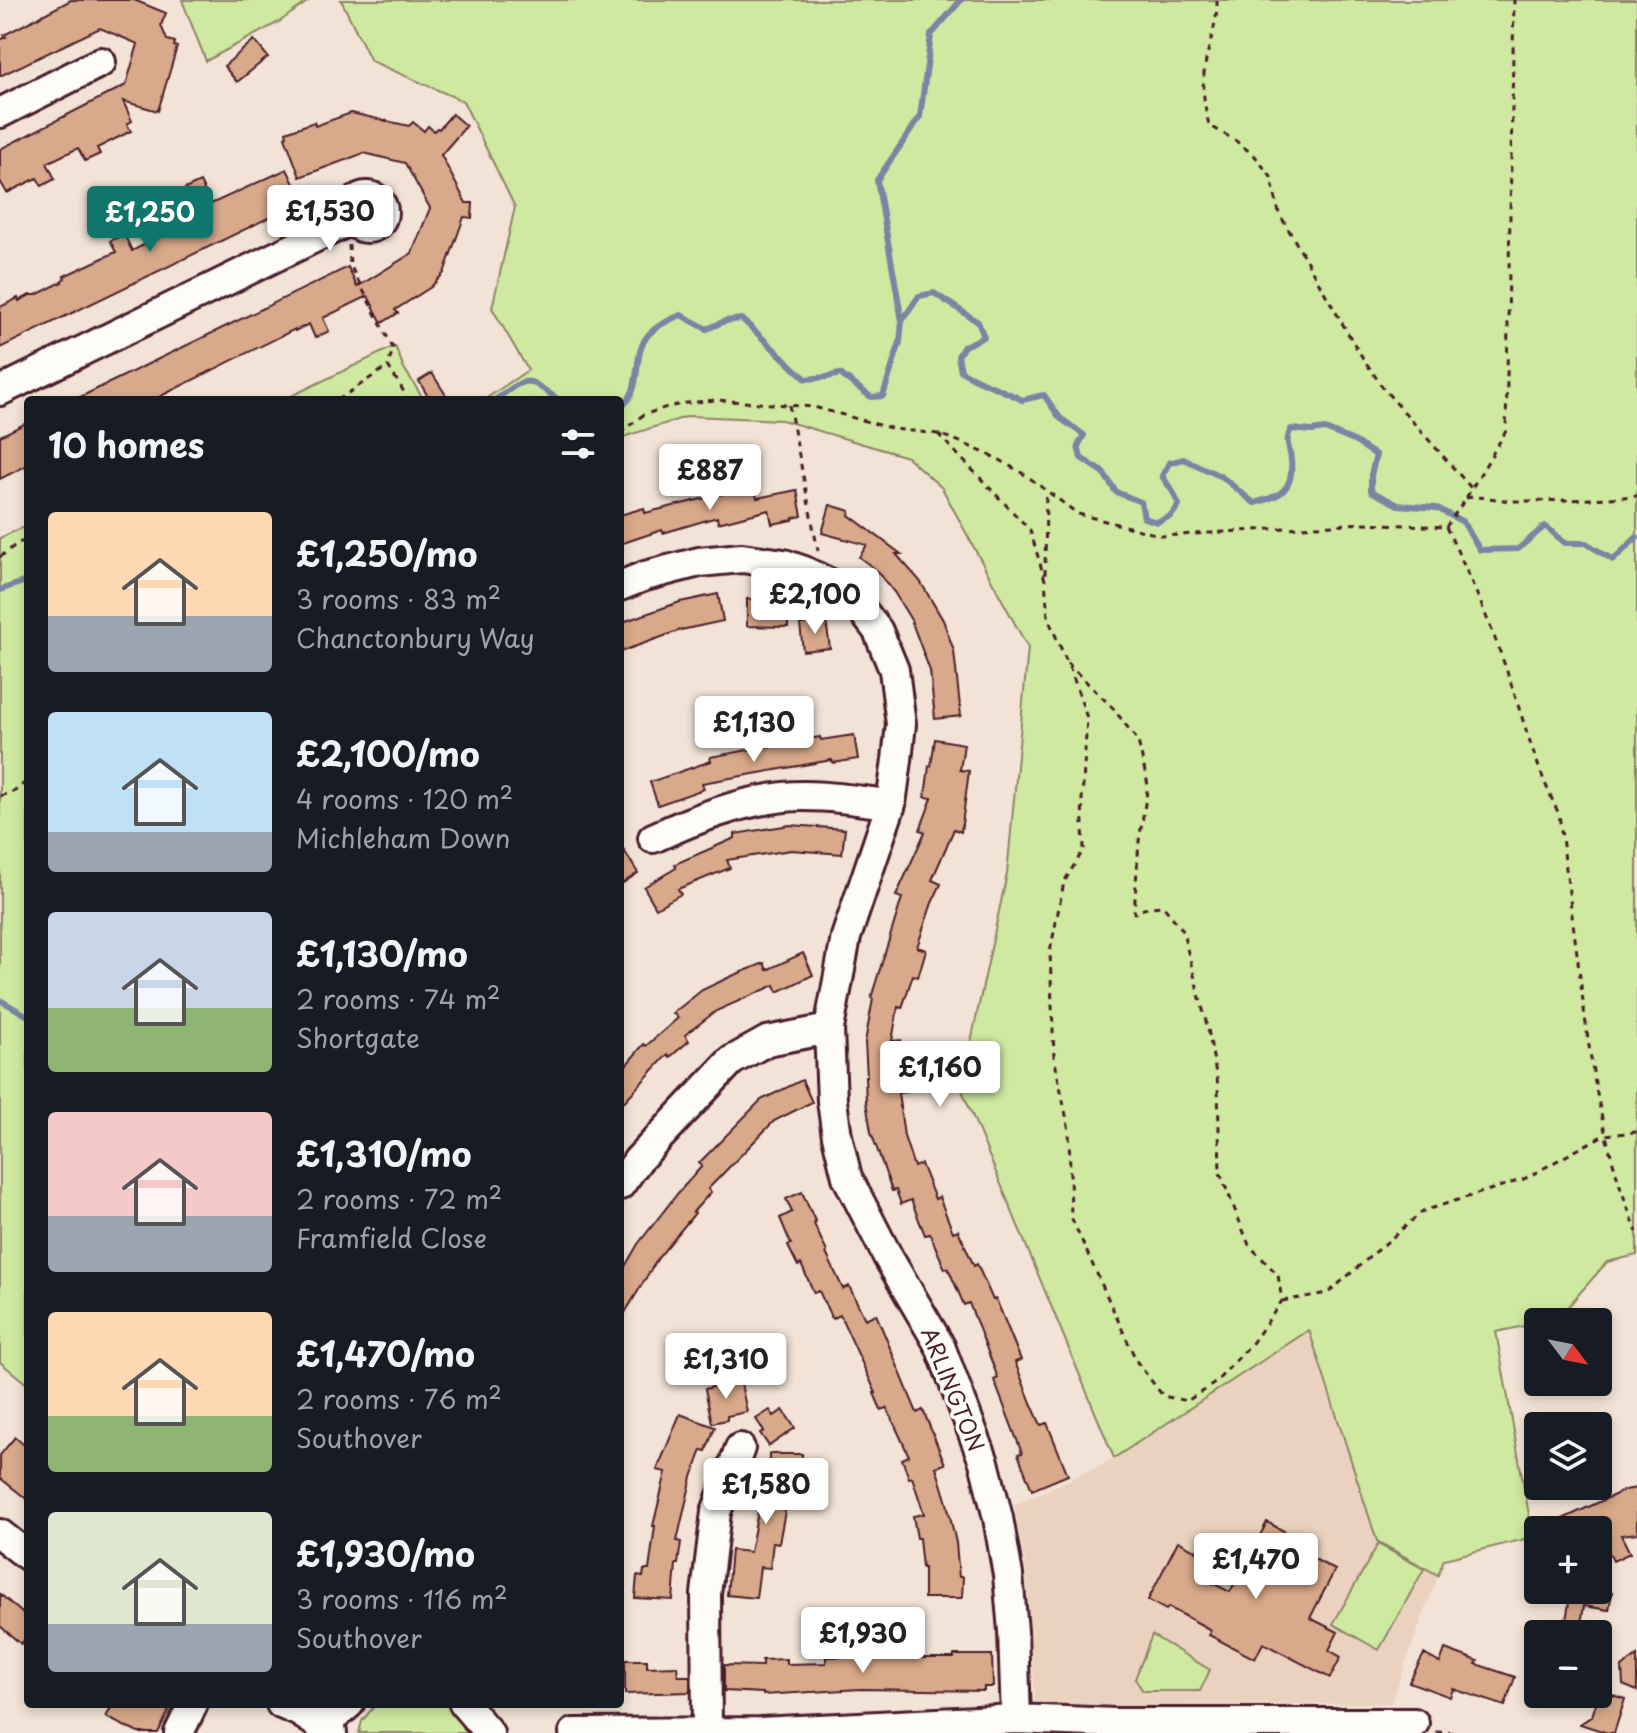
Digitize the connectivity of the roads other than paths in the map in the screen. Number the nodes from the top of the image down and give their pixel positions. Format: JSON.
{"nodes":[{"id":1,"x":101,"y":62,"type":"dead end"},
{"id":2,"x":0,"y":113,"type":"edge"},
{"id":3,"x":351,"y":220,"type":"road end"},
{"id":4,"x":0,"y":391,"type":"edge"},
{"id":5,"x":624,"y":584,"type":"edge"},
{"id":6,"x":891,"y":804,"type":"junction"},
{"id":7,"x":653,"y":838,"type":"dead end"},
{"id":8,"x":829,"y":1029,"type":"junction"},
{"id":9,"x":629,"y":1154,"type":"edge"},
{"id":10,"x":740,"y":1448,"type":"dead end"},
{"id":11,"x":0,"y":1534,"type":"edge"},
{"id":12,"x":24,"y":1553,"type":"edge"},
{"id":13,"x":191,"y":1708,"type":"edge"},
{"id":14,"x":291,"y":1708,"type":"edge"},
{"id":15,"x":344,"y":1708,"type":"edge"},
{"id":16,"x":467,"y":1708,"type":"edge"},
{"id":17,"x":1016,"y":1719,"type":"junction"},
{"id":18,"x":1414,"y":1723,"type":"dead end"},
{"id":19,"x":329,"y":1730,"type":"edge"},
{"id":20,"x":707,"y":1732,"type":"edge"},
{"id":21,"x":179,"y":1733,"type":"edge"},
{"id":22,"x":489,"y":1733,"type":"edge"},
{"id":23,"x":574,"y":1733,"type":"edge"},
{"id":24,"x":608,"y":1733,"type":"edge"},
{"id":25,"x":760,"y":1733,"type":"edge"}],
"edges":[{"from":1,"to":2,"type":"street"},
{"from":3,"to":4,"type":"street"},
{"from":5,"to":6,"type":"street","name":"ARLINGTON"},
{"from":6,"to":7,"type":"street"},
{"from":6,"to":8,"type":"street","name":"ARLINGTON"},
{"from":8,"to":9,"type":"street"},
{"from":8,"to":17,"type":"street","name":"ARLINGTON"},
{"from":10,"to":20,"type":"street"},
{"from":11,"to":12,"type":"street"},
{"from":13,"to":21,"type":"street"},
{"from":14,"to":19,"type":"street"},
{"from":15,"to":19,"type":"street"},
{"from":16,"to":22,"type":"street"},
{"from":17,"to":18,"type":"street"},
{"from":17,"to":25,"type":"street"},
{"from":20,"to":24,"type":"street"},
{"from":20,"to":25,"type":"street"},
{"from":23,"to":24,"type":"street"}]}
